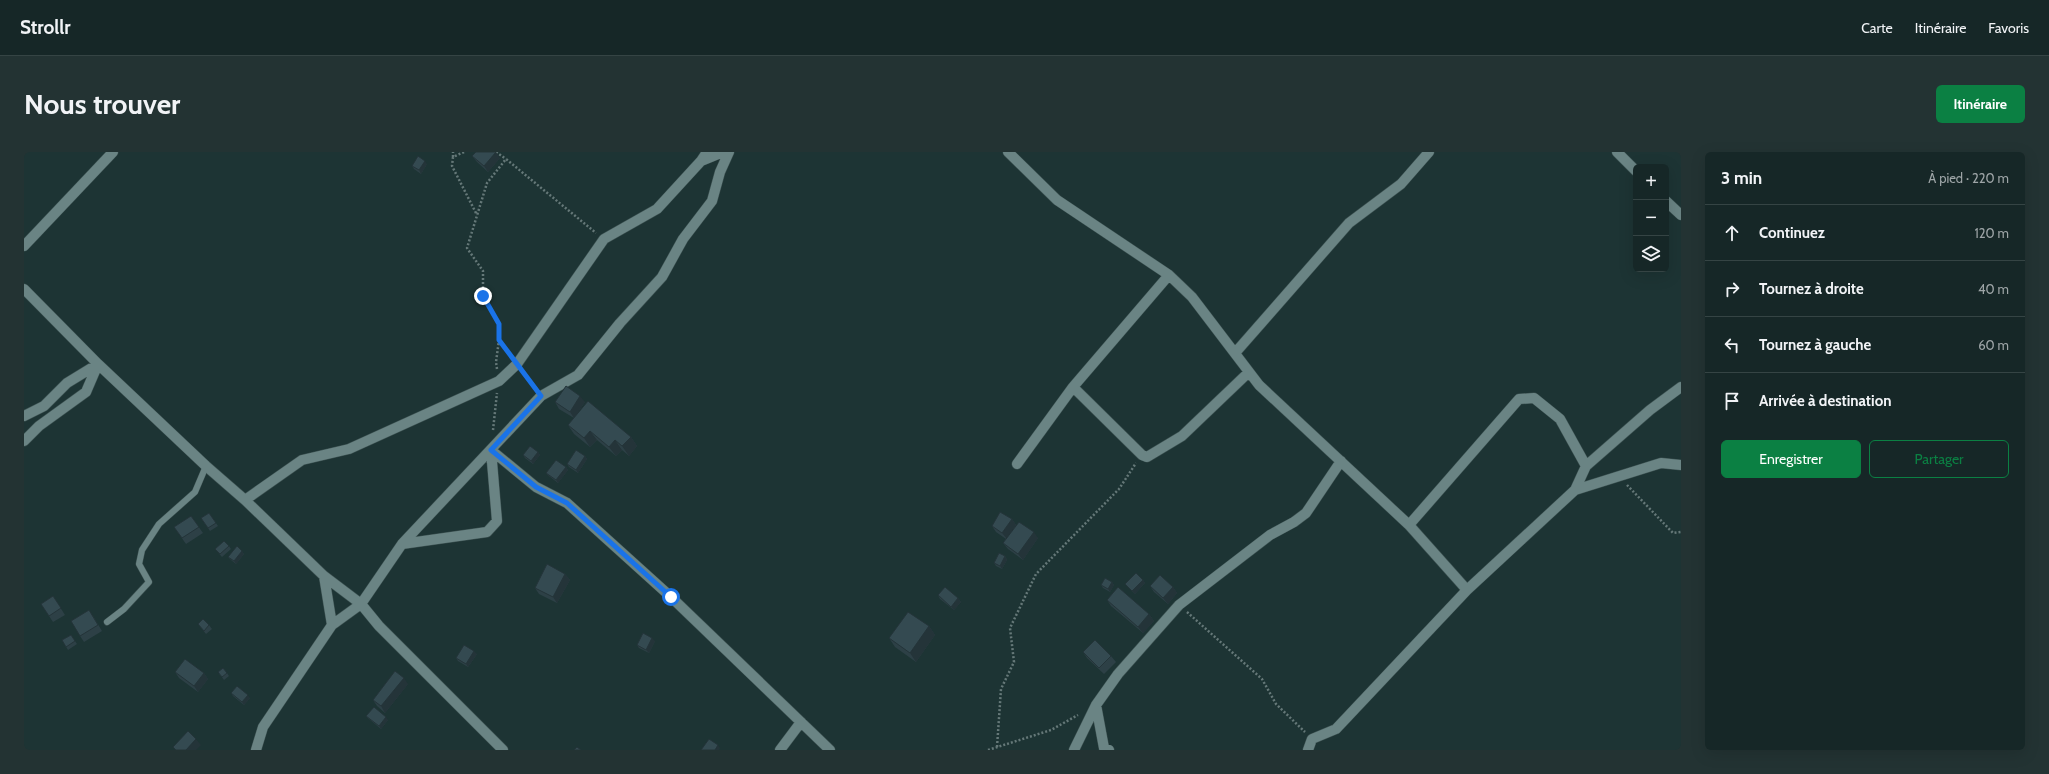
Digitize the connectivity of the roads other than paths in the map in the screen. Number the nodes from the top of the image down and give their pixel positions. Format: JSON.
{"nodes":[{"id":1,"x":113,"y":152,"type":"edge"},
{"id":2,"x":706,"y":152,"type":"edge"},
{"id":3,"x":723,"y":152,"type":"edge"},
{"id":4,"x":729,"y":152,"type":"edge"},
{"id":5,"x":1008,"y":152,"type":"edge"},
{"id":6,"x":1429,"y":152,"type":"edge"},
{"id":7,"x":1617,"y":152,"type":"edge"},
{"id":8,"x":701,"y":161,"type":"junction"},
{"id":9,"x":1633,"y":168,"type":"edge"},
{"id":10,"x":1669,"y":204,"type":"edge"},
{"id":11,"x":1681,"y":215,"type":"edge"},
{"id":12,"x":24,"y":246,"type":"edge"},
{"id":13,"x":1169,"y":275,"type":"junction"},
{"id":14,"x":24,"y":289,"type":"edge"},
{"id":15,"x":1235,"y":353,"type":"junction"},
{"id":16,"x":98,"y":364,"type":"junction"},
{"id":17,"x":1249,"y":372,"type":"junction"},
{"id":18,"x":1073,"y":387,"type":"junction"},
{"id":19,"x":1681,"y":387,"type":"edge"},
{"id":20,"x":24,"y":416,"type":"edge"},
{"id":21,"x":24,"y":442,"type":"edge"},
{"id":22,"x":491,"y":450,"type":"junction"},
{"id":23,"x":1341,"y":461,"type":"junction"},
{"id":24,"x":1017,"y":464,"type":"dead end"},
{"id":25,"x":1681,"y":465,"type":"edge"},
{"id":26,"x":206,"y":466,"type":"junction"},
{"id":27,"x":1586,"y":466,"type":"junction"},
{"id":28,"x":1575,"y":490,"type":"junction"},
{"id":29,"x":246,"y":500,"type":"junction"},
{"id":30,"x":1409,"y":525,"type":"junction"},
{"id":31,"x":402,"y":544,"type":"junction"},
{"id":32,"x":324,"y":576,"type":"junction"},
{"id":33,"x":1467,"y":590,"type":"junction"},
{"id":34,"x":361,"y":604,"type":"junction"},
{"id":35,"x":107,"y":622,"type":"dead end"},
{"id":36,"x":332,"y":625,"type":"junction"},
{"id":37,"x":1096,"y":705,"type":"junction"},
{"id":38,"x":802,"y":722,"type":"junction"},
{"id":39,"x":256,"y":750,"type":"edge"},
{"id":40,"x":503,"y":750,"type":"edge"},
{"id":41,"x":780,"y":750,"type":"edge"},
{"id":42,"x":830,"y":750,"type":"edge"},
{"id":43,"x":1074,"y":750,"type":"edge"},
{"id":44,"x":1108,"y":750,"type":"edge"},
{"id":45,"x":1308,"y":750,"type":"edge"}],
"edges":[{"from":1,"to":12,"type":"street"},
{"from":2,"to":8,"type":"street"},
{"from":3,"to":8,"type":"street"},
{"from":4,"to":22,"type":"street"},
{"from":5,"to":13,"type":"street"},
{"from":6,"to":15,"type":"street"},
{"from":7,"to":9,"type":"street"},
{"from":8,"to":29,"type":"street"},
{"from":10,"to":11,"type":"street"},
{"from":13,"to":15,"type":"street"},
{"from":13,"to":18,"type":"street"},
{"from":14,"to":16,"type":"street"},
{"from":15,"to":17,"type":"street"},
{"from":16,"to":20,"type":"street"},
{"from":16,"to":21,"type":"street"},
{"from":16,"to":26,"type":"street"},
{"from":17,"to":18,"type":"street"},
{"from":17,"to":23,"type":"street"},
{"from":18,"to":24,"type":"street"},
{"from":19,"to":27,"type":"street"},
{"from":22,"to":31,"type":"street"},
{"from":22,"to":31,"type":"street"},
{"from":22,"to":38,"type":"street"},
{"from":23,"to":30,"type":"street"},
{"from":23,"to":37,"type":"street"},
{"from":25,"to":28,"type":"street"},
{"from":26,"to":29,"type":"street"},
{"from":26,"to":35,"type":"lane"},
{"from":27,"to":28,"type":"street"},
{"from":27,"to":30,"type":"street"},
{"from":28,"to":33,"type":"street"},
{"from":29,"to":32,"type":"street"},
{"from":30,"to":33,"type":"street"},
{"from":31,"to":34,"type":"street"},
{"from":32,"to":34,"type":"street"},
{"from":32,"to":36,"type":"street"},
{"from":33,"to":45,"type":"street"},
{"from":34,"to":36,"type":"street"},
{"from":34,"to":40,"type":"street"},
{"from":36,"to":39,"type":"street"},
{"from":37,"to":43,"type":"street"},
{"from":37,"to":44,"type":"street"},
{"from":38,"to":41,"type":"street"},
{"from":38,"to":42,"type":"street"}]}
